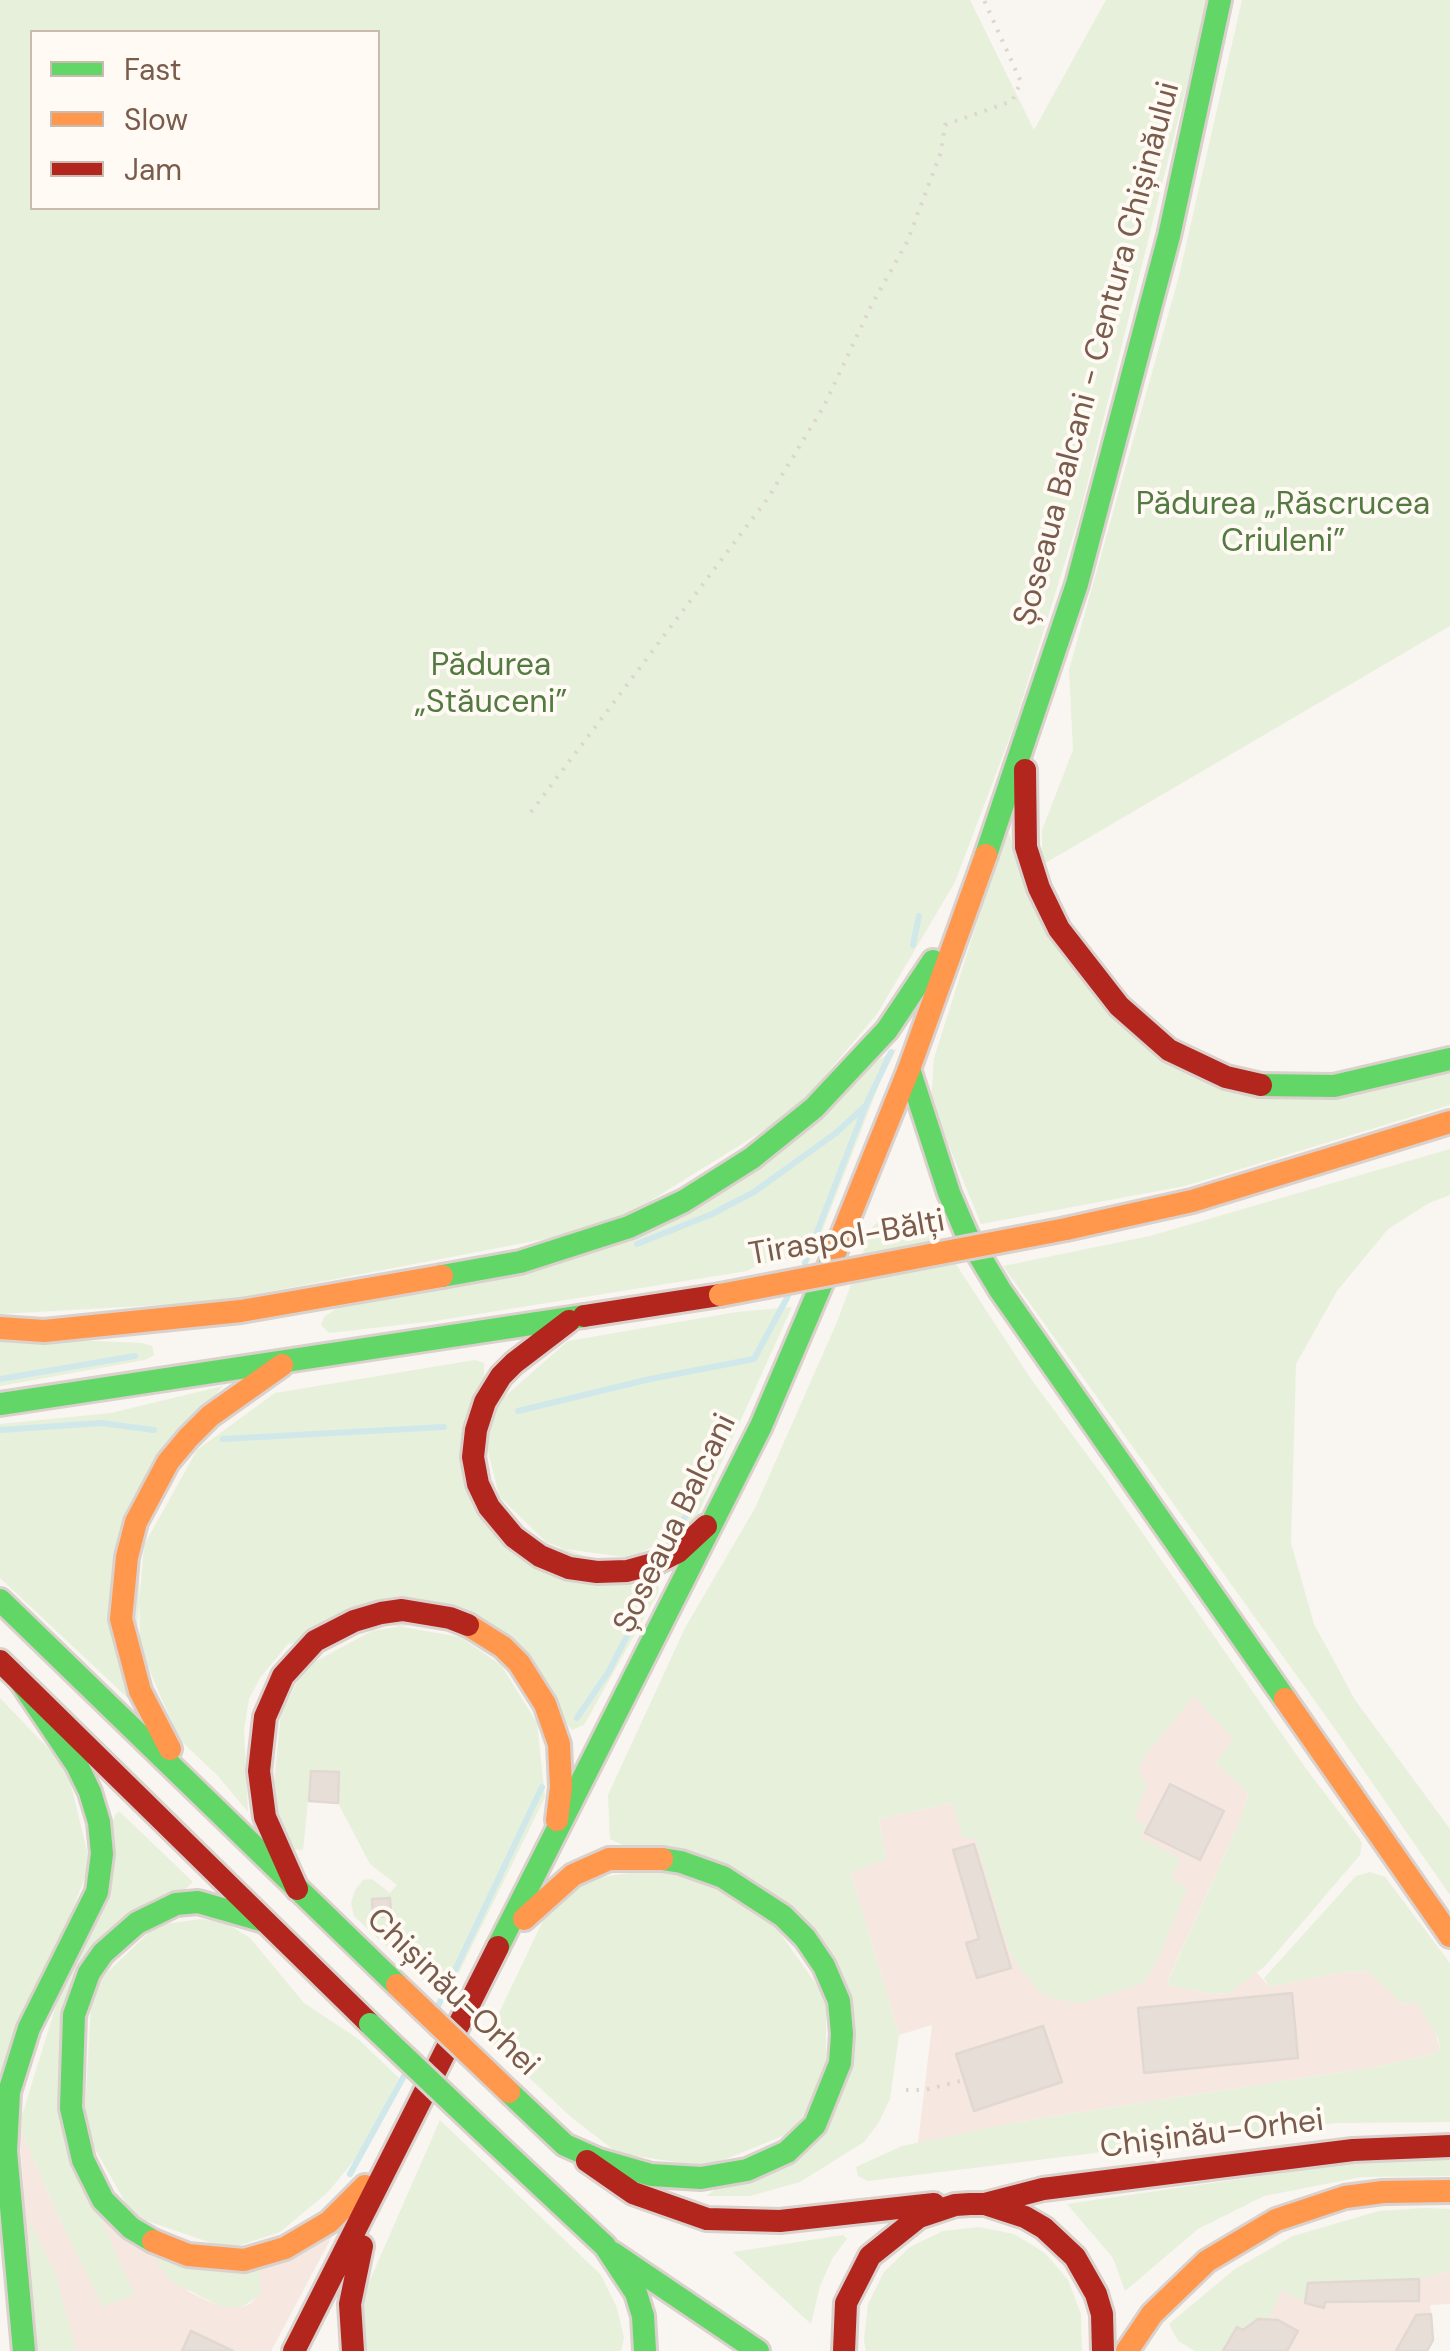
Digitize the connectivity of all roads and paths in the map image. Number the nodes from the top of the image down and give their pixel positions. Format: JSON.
{"nodes":[{"id":1,"x":984,"y":0,"type":"edge"},
{"id":2,"x":1220,"y":0,"type":"edge"},
{"id":3,"x":1024,"y":741,"type":"junction"},
{"id":4,"x":531,"y":812,"type":"dead end"},
{"id":5,"x":973,"y":894,"type":"junction"},
{"id":6,"x":1450,"y":1059,"type":"edge"},
{"id":7,"x":910,"y":1068,"type":"junction"},
{"id":8,"x":1450,"y":1122,"type":"edge"},
{"id":9,"x":576,"y":1316,"type":"junction"},
{"id":10,"x":0,"y":1328,"type":"edge"},
{"id":11,"x":242,"y":1339,"type":"junction"},
{"id":12,"x":292,"y":1359,"type":"junction"},
{"id":13,"x":0,"y":1404,"type":"edge"},
{"id":14,"x":718,"y":1514,"type":"junction"},
{"id":15,"x":0,"y":1600,"type":"edge"},
{"id":16,"x":0,"y":1661,"type":"edge"},
{"id":17,"x":22,"y":1682,"type":"junction"},
{"id":18,"x":192,"y":1787,"type":"junction"},
{"id":19,"x":554,"y":1840,"type":"junction"},
{"id":20,"x":298,"y":1889,"type":"junction"},
{"id":21,"x":264,"y":1921,"type":"junction"},
{"id":22,"x":1450,"y":1936,"type":"edge"},
{"id":23,"x":495,"y":1952,"type":"junction"},
{"id":24,"x":964,"y":2080,"type":"dead end"},
{"id":25,"x":906,"y":2090,"type":"dead end"},
{"id":26,"x":565,"y":2145,"type":"junction"},
{"id":27,"x":1450,"y":2146,"type":"edge"},
{"id":28,"x":389,"y":2161,"type":"junction"},
{"id":29,"x":1450,"y":2191,"type":"edge"},
{"id":30,"x":368,"y":2203,"type":"junction"},
{"id":31,"x":985,"y":2204,"type":"junction"},
{"id":32,"x":954,"y":2205,"type":"junction"},
{"id":33,"x":605,"y":2246,"type":"junction"},
{"id":34,"x":634,"y":2270,"type":"junction"},
{"id":35,"x":700,"y":2338,"type":"dead end"},
{"id":36,"x":24,"y":2351,"type":"edge"},
{"id":37,"x":294,"y":2351,"type":"edge"},
{"id":38,"x":353,"y":2351,"type":"edge"},
{"id":39,"x":645,"y":2351,"type":"edge"},
{"id":40,"x":758,"y":2351,"type":"edge"},
{"id":41,"x":844,"y":2351,"type":"edge"},
{"id":42,"x":1103,"y":2351,"type":"edge"},
{"id":43,"x":1126,"y":2351,"type":"edge"}],
"edges":[{"from":1,"to":4,"type":"path"},
{"from":2,"to":3,"type":"main road","name":"Șoseaua Balcani - Centura Chișinăului"},
{"from":3,"to":5,"type":"main road","name":"Șoseaua Balcani - Centura Chișinăului"},
{"from":3,"to":6,"type":"main road"},
{"from":5,"to":7,"type":"main road","name":"Șoseaua Balcani"},
{"from":5,"to":11,"type":"main road"},
{"from":7,"to":14,"type":"main road","name":"Șoseaua Balcani"},
{"from":7,"to":22,"type":"main road"},
{"from":8,"to":9,"type":"main road","name":"Tiraspol-Bălți","bridge":true},
{"from":9,"to":12,"type":"main road","name":"Tiraspol-Bălți"},
{"from":9,"to":14,"type":"main road"},
{"from":10,"to":11,"type":"main road"},
{"from":11,"to":12,"type":"main road","name":"Tiraspol-Bălți"},
{"from":11,"to":13,"type":"main road"},
{"from":12,"to":18,"type":"main road"},
{"from":14,"to":19,"type":"main road","name":"Șoseaua Balcani"},
{"from":15,"to":18,"type":"main road","name":"Chișinău-Orhei"},
{"from":16,"to":17,"type":"main road"},
{"from":17,"to":21,"type":"main road"},
{"from":17,"to":36,"type":"main road"},
{"from":18,"to":20,"type":"main road","name":"Chișinău-Orhei"},
{"from":19,"to":20,"type":"main road"},
{"from":19,"to":23,"type":"main road","name":"Șoseaua Balcani"},
{"from":20,"to":26,"type":"main road","name":"Chișinău-Orhei","bridge":true},
{"from":21,"to":28,"type":"main road"},
{"from":21,"to":33,"type":"main road","bridge":true},
{"from":23,"to":26,"type":"main road"},
{"from":23,"to":28,"type":"main road","name":"Șoseaua Balcani"},
{"from":24,"to":25,"type":"path"},
{"from":26,"to":32,"type":"main road","name":"Chișinău-Orhei"},
{"from":27,"to":31,"type":"main road","name":"Chișinău-Orhei"},
{"from":28,"to":30,"type":"main road","name":"Șoseaua Balcani"},
{"from":29,"to":43,"type":"main road"},
{"from":30,"to":37,"type":"main road","name":"Șoseaua Balcani"},
{"from":30,"to":38,"type":"main road"},
{"from":31,"to":32,"type":"main road","name":"Chișinău-Orhei"},
{"from":31,"to":42,"type":"main road"},
{"from":32,"to":41,"type":"main road"},
{"from":33,"to":34,"type":"main road"},
{"from":33,"to":39,"type":"main road"},
{"from":34,"to":35,"type":"main road"},
{"from":34,"to":40,"type":"main road"}]}
